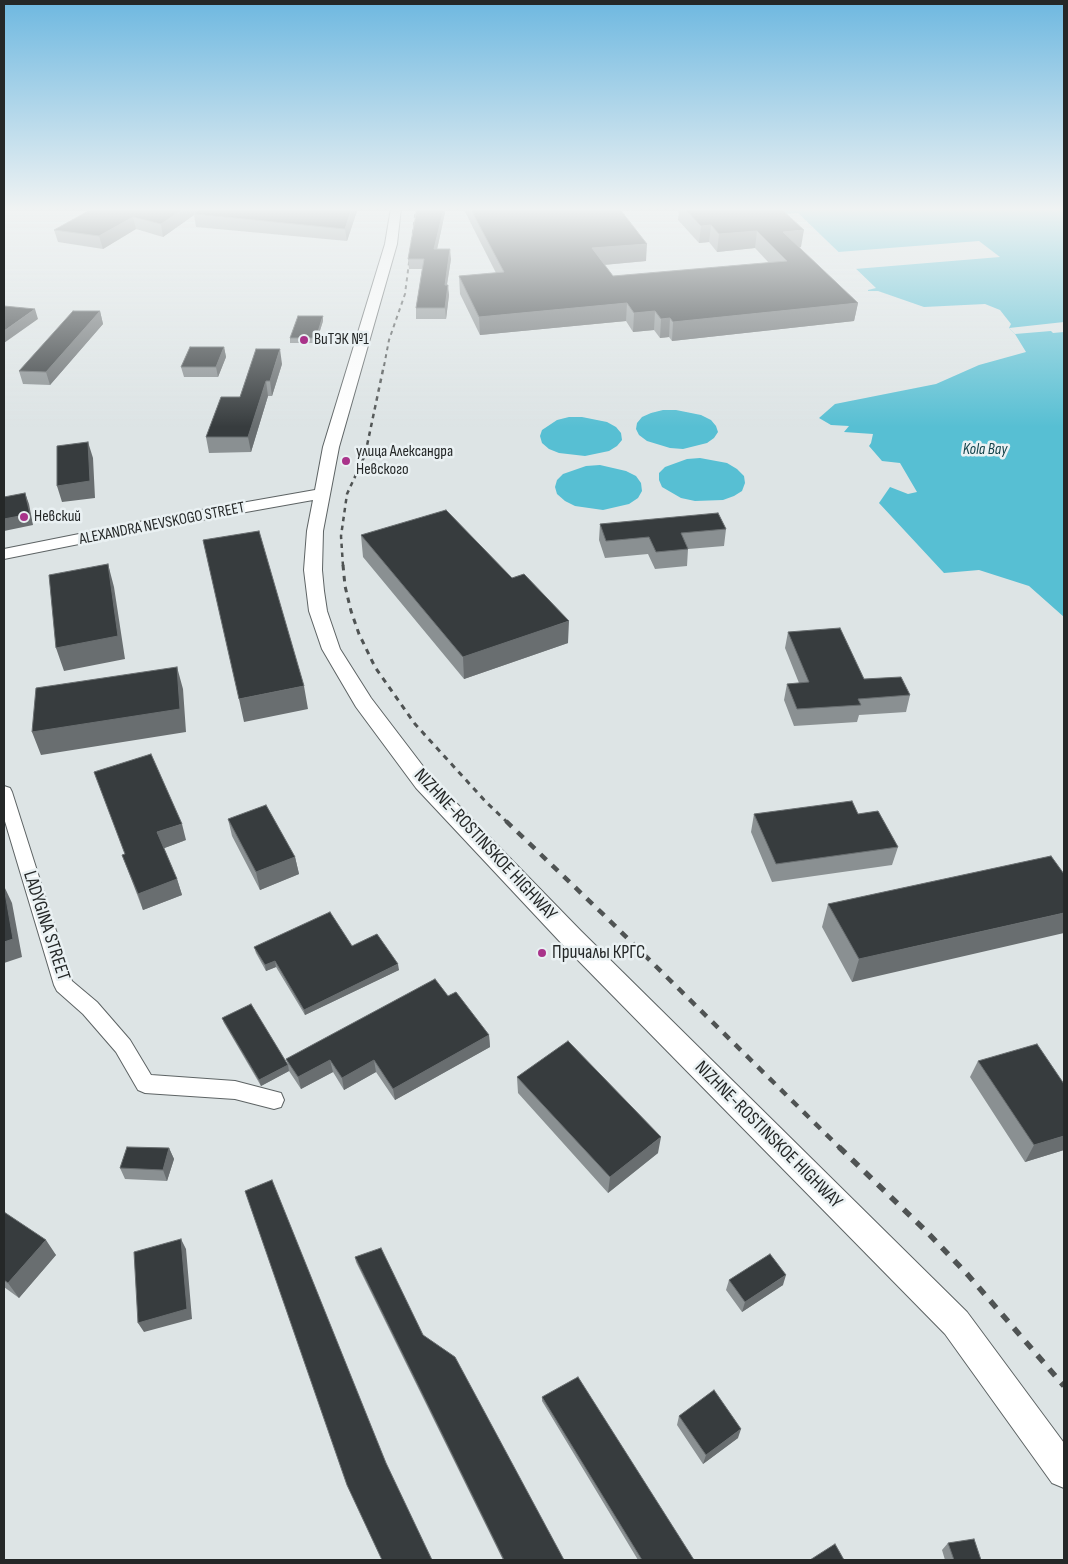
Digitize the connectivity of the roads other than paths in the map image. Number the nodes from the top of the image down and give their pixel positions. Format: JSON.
{"nodes":[{"id":1,"x":380,"y":281,"type":"edge"},
{"id":2,"x":321,"y":494,"type":"junction"},
{"id":3,"x":4,"y":554,"type":"edge"},
{"id":4,"x":4,"y":792,"type":"edge"},
{"id":5,"x":274,"y":1100,"type":"dead end"},
{"id":6,"x":1064,"y":1471,"type":"edge"}],
"edges":[{"from":1,"to":2,"type":"street","name":"NIZHNE-ROSTINSKOE HIGHWAY"},
{"from":2,"to":3,"type":"street","name":"ALEXANDRA NEVSKOGO STREET"},
{"from":2,"to":6,"type":"street","name":"NIZHNE-ROSTINSKOE HIGHWAY"},
{"from":4,"to":5,"type":"street","name":"LADYGINA STREET"}]}
